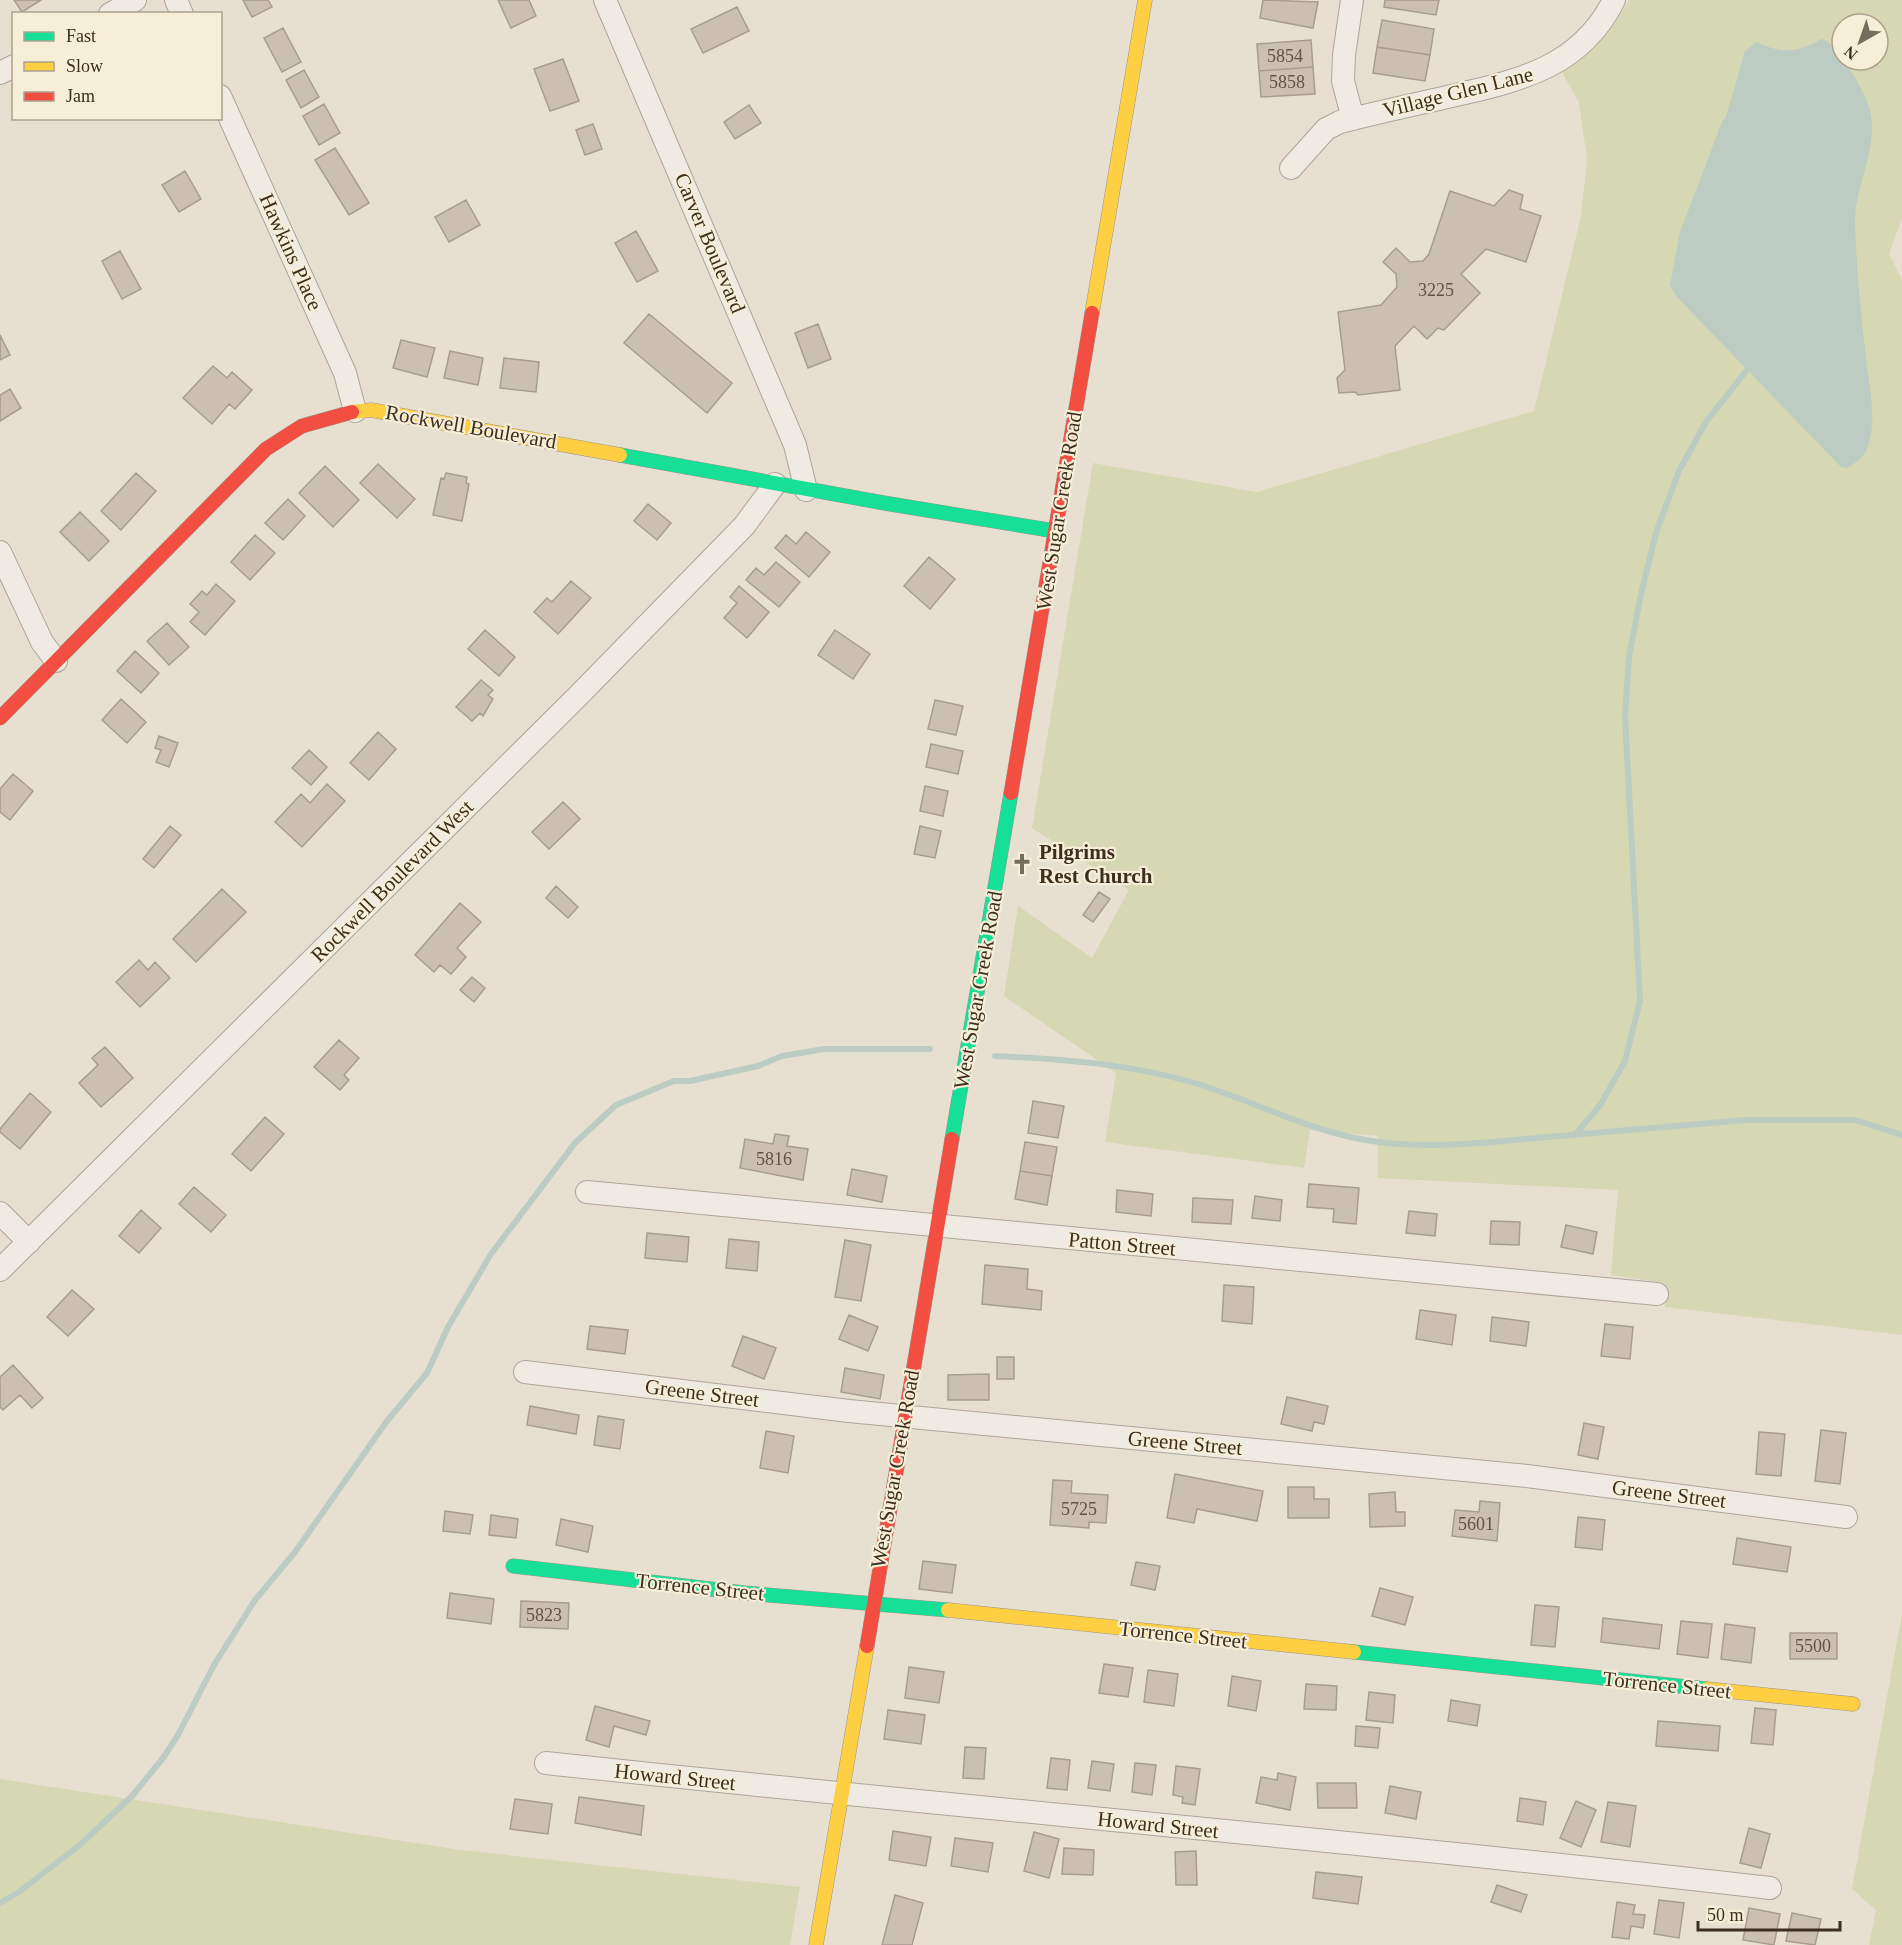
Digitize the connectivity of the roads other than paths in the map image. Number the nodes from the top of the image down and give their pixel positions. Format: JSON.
{"nodes":[{"id":1,"x":135,"y":0,"type":"edge"},
{"id":2,"x":605,"y":0,"type":"edge"},
{"id":3,"x":1145,"y":0,"type":"edge"},
{"id":4,"x":1352,"y":0,"type":"edge"},
{"id":5,"x":1614,"y":0,"type":"edge"},
{"id":6,"x":114,"y":12,"type":"edge"},
{"id":7,"x":222,"y":100,"type":"edge"},
{"id":8,"x":1353,"y":118,"type":"junction"},
{"id":9,"x":1291,"y":168,"type":"dead end"},
{"id":10,"x":355,"y":411,"type":"junction"},
{"id":11,"x":776,"y":484,"type":"junction"},
{"id":12,"x":806,"y":490,"type":"junction"},
{"id":13,"x":1055,"y":531,"type":"junction"},
{"id":14,"x":0,"y":552,"type":"edge"},
{"id":15,"x":56,"y":661,"type":"junction"},
{"id":16,"x":0,"y":718,"type":"edge"},
{"id":17,"x":587,"y":1192,"type":"dead end"},
{"id":18,"x":0,"y":1213,"type":"edge"},
{"id":19,"x":938,"y":1226,"type":"junction"},
{"id":20,"x":29,"y":1242,"type":"junction"},
{"id":21,"x":0,"y":1270,"type":"edge"},
{"id":22,"x":1658,"y":1294,"type":"dead end"},
{"id":23,"x":525,"y":1372,"type":"dead end"},
{"id":24,"x":905,"y":1416,"type":"junction"},
{"id":25,"x":1846,"y":1517,"type":"dead end"},
{"id":26,"x":513,"y":1566,"type":"dead end"},
{"id":27,"x":872,"y":1604,"type":"junction"},
{"id":28,"x":1853,"y":1704,"type":"dead end"},
{"id":29,"x":546,"y":1763,"type":"dead end"},
{"id":30,"x":842,"y":1794,"type":"junction"},
{"id":31,"x":1770,"y":1888,"type":"dead end"},
{"id":32,"x":816,"y":1945,"type":"edge"}],
"edges":[{"from":1,"to":6,"type":"street"},
{"from":2,"to":12,"type":"street","name":"Carver Boulevard"},
{"from":3,"to":13,"type":"street","name":"West Sugar Creek Road"},
{"from":4,"to":8,"type":"street"},
{"from":5,"to":8,"type":"street","name":"Village Glen Lane"},
{"from":7,"to":10,"type":"street","name":"Hawkins Place"},
{"from":8,"to":9,"type":"street","name":"Village Glen Lane"},
{"from":10,"to":11,"type":"street","name":"Rockwell Boulevard"},
{"from":10,"to":15,"type":"street","name":"Rockwell Boulevard"},
{"from":11,"to":12,"type":"street","name":"Rockwell Boulevard"},
{"from":11,"to":20,"type":"street","name":"Rockwell Boulevard West"},
{"from":12,"to":13,"type":"street","name":"Rockwell Boulevard"},
{"from":13,"to":19,"type":"street","name":"West Sugar Creek Road"},
{"from":14,"to":15,"type":"street"},
{"from":15,"to":16,"type":"street","name":"Rockwell Boulevard"},
{"from":17,"to":19,"type":"street","name":"Patton Street"},
{"from":18,"to":20,"type":"street"},
{"from":19,"to":22,"type":"street","name":"Patton Street"},
{"from":19,"to":24,"type":"street","name":"West Sugar Creek Road"},
{"from":20,"to":21,"type":"street","name":"Rockwell Boulevard West"},
{"from":23,"to":24,"type":"street","name":"Greene Street"},
{"from":24,"to":25,"type":"street","name":"Greene Street"},
{"from":24,"to":27,"type":"street","name":"West Sugar Creek Road"},
{"from":26,"to":27,"type":"street","name":"Torrence Street"},
{"from":27,"to":28,"type":"street","name":"Torrence Street"},
{"from":27,"to":30,"type":"street","name":"West Sugar Creek Road"},
{"from":29,"to":30,"type":"street","name":"Howard Street"},
{"from":30,"to":31,"type":"street","name":"Howard Street"},
{"from":30,"to":32,"type":"street","name":"West Sugar Creek Road"}]}
